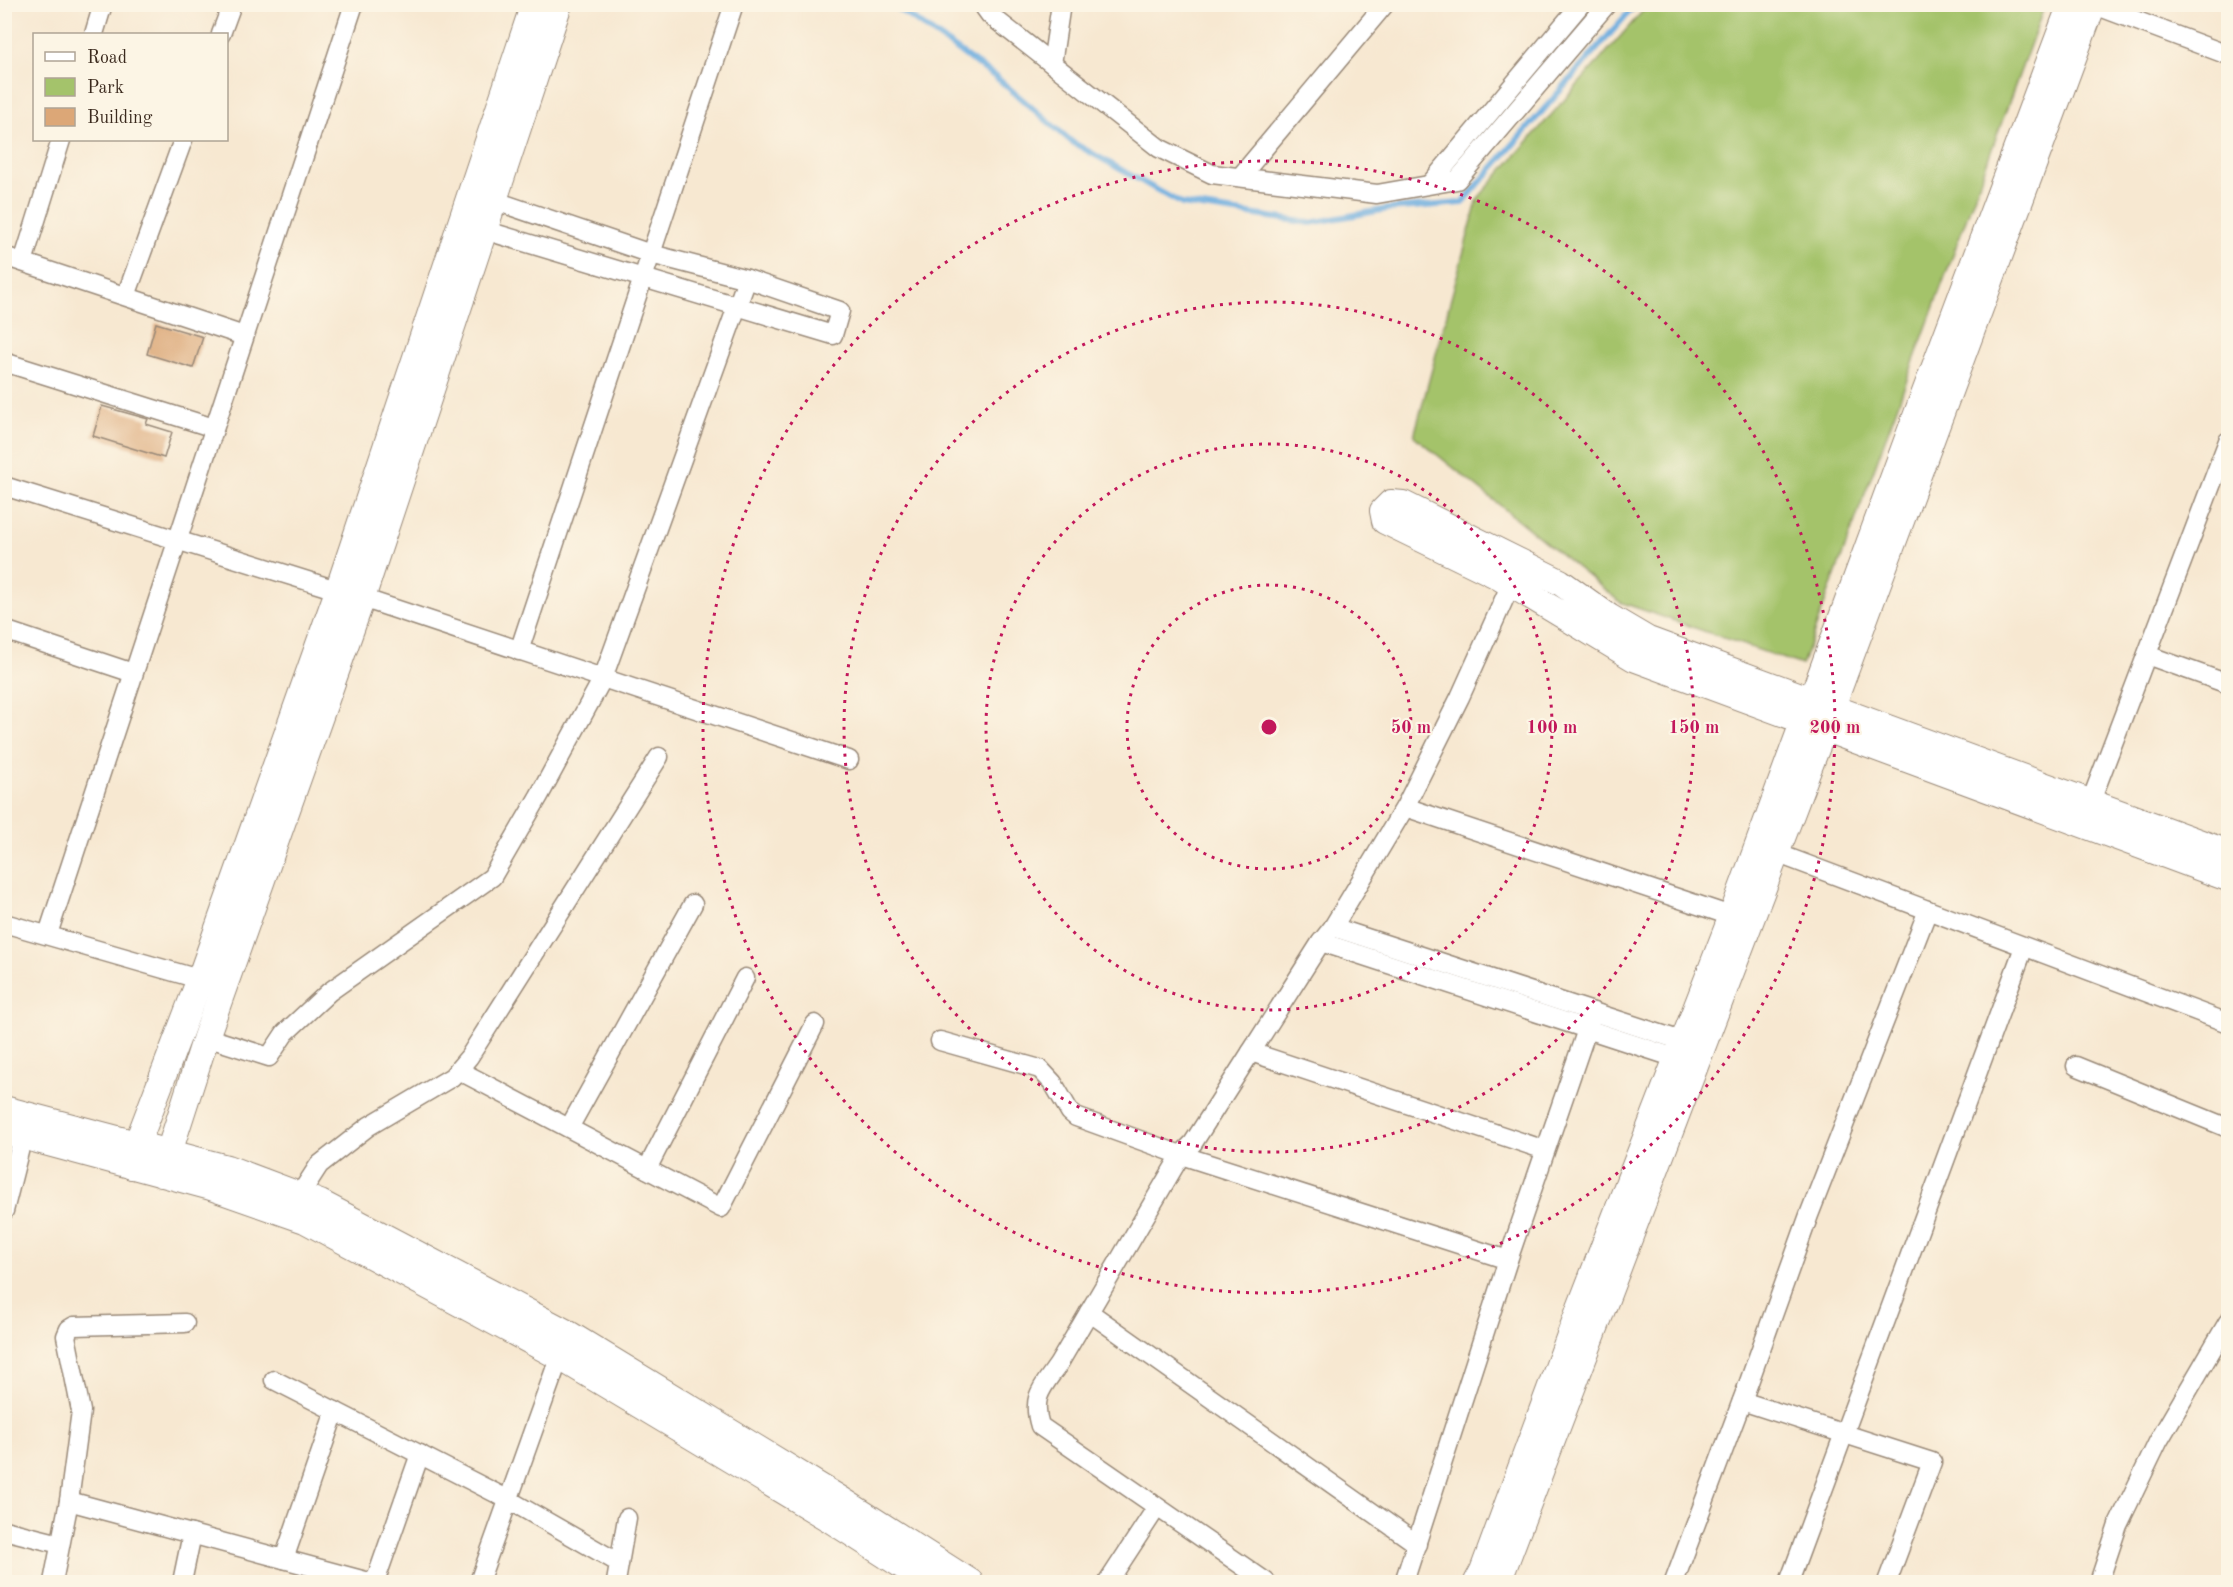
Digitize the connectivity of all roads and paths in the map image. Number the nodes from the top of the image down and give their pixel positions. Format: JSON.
{"nodes":[{"id":1,"x":103,"y":4,"type":"edge"},
{"id":2,"x":232,"y":4,"type":"edge"},
{"id":3,"x":354,"y":4,"type":"edge"},
{"id":4,"x":534,"y":4,"type":"edge"},
{"id":5,"x":559,"y":4,"type":"edge"},
{"id":6,"x":734,"y":4,"type":"edge"},
{"id":7,"x":982,"y":4,"type":"edge"},
{"id":8,"x":1061,"y":4,"type":"edge"},
{"id":9,"x":1385,"y":4,"type":"edge"},
{"id":10,"x":1581,"y":4,"type":"edge"},
{"id":11,"x":1607,"y":4,"type":"edge"},
{"id":12,"x":2071,"y":4,"type":"edge"},
{"id":13,"x":2093,"y":5,"type":"edge"},
{"id":14,"x":94,"y":33,"type":"edge"},
{"id":15,"x":221,"y":33,"type":"edge"},
{"id":16,"x":2229,"y":55,"type":"edge"},
{"id":17,"x":1052,"y":64,"type":"junction"},
{"id":18,"x":61,"y":141,"type":"edge"},
{"id":19,"x":183,"y":141,"type":"edge"},
{"id":20,"x":1240,"y":177,"type":"junction"},
{"id":21,"x":1430,"y":184,"type":"junction"},
{"id":22,"x":483,"y":197,"type":"junction"},
{"id":23,"x":472,"y":227,"type":"junction"},
{"id":24,"x":651,"y":254,"type":"junction"},
{"id":25,"x":4,"y":256,"type":"edge"},
{"id":26,"x":23,"y":262,"type":"junction"},
{"id":27,"x":643,"y":278,"type":"junction"},
{"id":28,"x":747,"y":279,"type":"junction"},
{"id":29,"x":126,"y":296,"type":"junction"},
{"id":30,"x":737,"y":306,"type":"junction"},
{"id":31,"x":244,"y":336,"type":"junction"},
{"id":32,"x":4,"y":363,"type":"edge"},
{"id":33,"x":214,"y":428,"type":"junction"},
{"id":34,"x":2229,"y":441,"type":"edge"},
{"id":35,"x":4,"y":486,"type":"edge"},
{"id":36,"x":177,"y":540,"type":"junction"},
{"id":37,"x":1515,"y":573,"type":"joint"},
{"id":38,"x":350,"y":594,"type":"junction"},
{"id":39,"x":5,"y":631,"type":"edge"},
{"id":40,"x":519,"y":651,"type":"junction"},
{"id":41,"x":2147,"y":655,"type":"junction"},
{"id":42,"x":133,"y":673,"type":"junction"},
{"id":43,"x":603,"y":678,"type":"junction"},
{"id":44,"x":2229,"y":684,"type":"edge"},
{"id":45,"x":1818,"y":714,"type":"junction"},
{"id":46,"x":659,"y":757,"type":"dead end"},
{"id":47,"x":849,"y":760,"type":"dead end"},
{"id":48,"x":2091,"y":801,"type":"junction"},
{"id":49,"x":1405,"y":807,"type":"junction"},
{"id":50,"x":1776,"y":853,"type":"junction"},
{"id":51,"x":2229,"y":853,"type":"edge"},
{"id":52,"x":2229,"y":878,"type":"edge"},
{"id":53,"x":693,"y":904,"type":"dead end"},
{"id":54,"x":1928,"y":910,"type":"junction"},
{"id":55,"x":1741,"y":919,"type":"junction"},
{"id":56,"x":4,"y":923,"type":"edge"},
{"id":57,"x":1333,"y":927,"type":"junction"},
{"id":58,"x":48,"y":934,"type":"junction"},
{"id":59,"x":1321,"y":942,"type":"junction"},
{"id":60,"x":2024,"y":946,"type":"junction"},
{"id":61,"x":745,"y":978,"type":"dead end"},
{"id":62,"x":200,"y":979,"type":"junction"},
{"id":63,"x":225,"y":987,"type":"junction"},
{"id":64,"x":1593,"y":1012,"type":"junction"},
{"id":65,"x":2229,"y":1023,"type":"edge"},
{"id":66,"x":815,"y":1024,"type":"dead end"},
{"id":67,"x":1586,"y":1029,"type":"junction"},
{"id":68,"x":206,"y":1037,"type":"junction"},
{"id":69,"x":940,"y":1041,"type":"dead end"},
{"id":70,"x":1251,"y":1052,"type":"junction"},
{"id":71,"x":1690,"y":1053,"type":"junction"},
{"id":72,"x":2076,"y":1066,"type":"dead end"},
{"id":73,"x":458,"y":1070,"type":"junction"},
{"id":74,"x":4,"y":1109,"type":"edge"},
{"id":75,"x":569,"y":1128,"type":"junction"},
{"id":76,"x":2229,"y":1128,"type":"edge"},
{"id":77,"x":14,"y":1133,"type":"edge"},
{"id":78,"x":1545,"y":1150,"type":"junction"},
{"id":79,"x":134,"y":1155,"type":"junction"},
{"id":80,"x":1181,"y":1155,"type":"junction"},
{"id":81,"x":165,"y":1163,"type":"junction"},
{"id":82,"x":647,"y":1169,"type":"junction"},
{"id":83,"x":299,"y":1196,"type":"junction"},
{"id":84,"x":4,"y":1211,"type":"edge"},
{"id":85,"x":1508,"y":1260,"type":"junction"},
{"id":86,"x":1089,"y":1312,"type":"junction"},
{"id":87,"x":2229,"y":1322,"type":"edge"},
{"id":88,"x":185,"y":1323,"type":"dead end"},
{"id":89,"x":567,"y":1333,"type":"junction"},
{"id":90,"x":560,"y":1357,"type":"junction"},
{"id":91,"x":274,"y":1380,"type":"dead end"},
{"id":92,"x":1742,"y":1401,"type":"junction"},
{"id":93,"x":335,"y":1411,"type":"junction"},
{"id":94,"x":1845,"y":1434,"type":"junction"},
{"id":95,"x":420,"y":1454,"type":"junction"},
{"id":96,"x":509,"y":1500,"type":"junction"},
{"id":97,"x":69,"y":1501,"type":"junction"},
{"id":98,"x":1157,"y":1507,"type":"junction"},
{"id":99,"x":834,"y":1509,"type":"junction"},
{"id":100,"x":627,"y":1518,"type":"dead end"},
{"id":101,"x":4,"y":1530,"type":"edge"},
{"id":102,"x":192,"y":1534,"type":"junction"},
{"id":103,"x":60,"y":1544,"type":"junction"},
{"id":104,"x":1417,"y":1544,"type":"junction"},
{"id":105,"x":284,"y":1559,"type":"junction"},
{"id":106,"x":619,"y":1563,"type":"junction"},
{"id":107,"x":53,"y":1582,"type":"edge"},
{"id":108,"x":182,"y":1582,"type":"edge"},
{"id":109,"x":369,"y":1582,"type":"edge"},
{"id":110,"x":375,"y":1582,"type":"edge"},
{"id":111,"x":479,"y":1582,"type":"edge"},
{"id":112,"x":616,"y":1582,"type":"edge"},
{"id":113,"x":928,"y":1582,"type":"edge"},
{"id":114,"x":970,"y":1582,"type":"edge"},
{"id":115,"x":1108,"y":1582,"type":"edge"},
{"id":116,"x":1266,"y":1582,"type":"edge"},
{"id":117,"x":1404,"y":1582,"type":"edge"},
{"id":118,"x":1477,"y":1582,"type":"edge"},
{"id":119,"x":1498,"y":1582,"type":"edge"},
{"id":120,"x":1674,"y":1582,"type":"edge"},
{"id":121,"x":1789,"y":1582,"type":"edge"},
{"id":122,"x":1887,"y":1582,"type":"edge"},
{"id":123,"x":2099,"y":1582,"type":"edge"}],
"edges":[{"from":1,"to":14,"type":"street"},
{"from":2,"to":15,"type":"street"},
{"from":3,"to":31,"type":"street"},
{"from":4,"to":22,"type":"street"},
{"from":5,"to":22,"type":"street"},
{"from":6,"to":24,"type":"street"},
{"from":7,"to":17,"type":"street"},
{"from":8,"to":17,"type":"street"},
{"from":9,"to":20,"type":"street"},
{"from":10,"to":21,"type":"street"},
{"from":11,"to":21,"type":"street"},
{"from":12,"to":45,"type":"street"},
{"from":13,"to":16,"type":"street"},
{"from":13,"to":45,"type":"street"},
{"from":17,"to":20,"type":"street"},
{"from":18,"to":26,"type":"street"},
{"from":19,"to":29,"type":"street"},
{"from":20,"to":21,"type":"street"},
{"from":22,"to":23,"type":"street"},
{"from":22,"to":24,"type":"street"},
{"from":23,"to":27,"type":"street"},
{"from":23,"to":38,"type":"street"},
{"from":24,"to":27,"type":"street"},
{"from":24,"to":28,"type":"street"},
{"from":25,"to":26,"type":"street"},
{"from":26,"to":29,"type":"street"},
{"from":27,"to":30,"type":"street"},
{"from":27,"to":40,"type":"street"},
{"from":28,"to":30,"type":"street"},
{"from":28,"to":30,"type":"street"},
{"from":29,"to":31,"type":"street"},
{"from":30,"to":43,"type":"street"},
{"from":31,"to":33,"type":"street"},
{"from":32,"to":33,"type":"street"},
{"from":33,"to":36,"type":"street"},
{"from":34,"to":41,"type":"street"},
{"from":35,"to":36,"type":"street"},
{"from":36,"to":38,"type":"street"},
{"from":36,"to":42,"type":"street"},
{"from":37,"to":45,"type":"street"},
{"from":37,"to":49,"type":"street"},
{"from":38,"to":40,"type":"street"},
{"from":38,"to":62,"type":"street"},
{"from":38,"to":63,"type":"street"},
{"from":39,"to":42,"type":"street"},
{"from":40,"to":43,"type":"street"},
{"from":41,"to":44,"type":"street"},
{"from":41,"to":48,"type":"street"},
{"from":42,"to":58,"type":"street"},
{"from":43,"to":47,"type":"street"},
{"from":43,"to":68,"type":"street"},
{"from":45,"to":48,"type":"street"},
{"from":45,"to":50,"type":"street"},
{"from":45,"to":52,"type":"street"},
{"from":45,"to":55,"type":"street"},
{"from":46,"to":73,"type":"street"},
{"from":48,"to":51,"type":"street"},
{"from":49,"to":55,"type":"street"},
{"from":49,"to":57,"type":"street"},
{"from":50,"to":54,"type":"street"},
{"from":50,"to":55,"type":"street"},
{"from":53,"to":75,"type":"street"},
{"from":54,"to":60,"type":"street"},
{"from":54,"to":92,"type":"street"},
{"from":55,"to":71,"type":"street"},
{"from":56,"to":58,"type":"street"},
{"from":57,"to":59,"type":"street"},
{"from":57,"to":64,"type":"street"},
{"from":58,"to":62,"type":"street"},
{"from":59,"to":67,"type":"street"},
{"from":59,"to":70,"type":"street"},
{"from":60,"to":65,"type":"street"},
{"from":60,"to":94,"type":"street"},
{"from":61,"to":82,"type":"street"},
{"from":62,"to":63,"type":"street"},
{"from":62,"to":79,"type":"street"},
{"from":63,"to":68,"type":"street"},
{"from":64,"to":67,"type":"street"},
{"from":64,"to":71,"type":"street"},
{"from":66,"to":82,"type":"street"},
{"from":67,"to":71,"type":"street"},
{"from":67,"to":78,"type":"street"},
{"from":68,"to":81,"type":"street"},
{"from":69,"to":80,"type":"street"},
{"from":70,"to":78,"type":"street"},
{"from":70,"to":80,"type":"street"},
{"from":71,"to":118,"type":"street"},
{"from":71,"to":119,"type":"street"},
{"from":72,"to":76,"type":"street"},
{"from":73,"to":75,"type":"street"},
{"from":73,"to":83,"type":"street"},
{"from":74,"to":79,"type":"street"},
{"from":75,"to":82,"type":"street"},
{"from":77,"to":79,"type":"street"},
{"from":77,"to":84,"type":"street"},
{"from":78,"to":85,"type":"street"},
{"from":79,"to":81,"type":"street"},
{"from":80,"to":85,"type":"street"},
{"from":80,"to":86,"type":"street"},
{"from":81,"to":83,"type":"street"},
{"from":81,"to":90,"type":"street"},
{"from":83,"to":89,"type":"street"},
{"from":85,"to":104,"type":"street"},
{"from":86,"to":98,"type":"street"},
{"from":86,"to":104,"type":"street"},
{"from":87,"to":123,"type":"street"},
{"from":88,"to":97,"type":"street"},
{"from":89,"to":90,"type":"street"},
{"from":89,"to":99,"type":"street"},
{"from":90,"to":96,"type":"street"},
{"from":90,"to":99,"type":"street"},
{"from":91,"to":93,"type":"street"},
{"from":92,"to":94,"type":"street"},
{"from":92,"to":120,"type":"street"},
{"from":93,"to":95,"type":"street"},
{"from":93,"to":105,"type":"street"},
{"from":94,"to":121,"type":"street"},
{"from":94,"to":122,"type":"street"},
{"from":95,"to":96,"type":"street"},
{"from":95,"to":110,"type":"street"},
{"from":96,"to":106,"type":"street"},
{"from":96,"to":111,"type":"street"},
{"from":97,"to":102,"type":"street"},
{"from":97,"to":103,"type":"street"},
{"from":98,"to":115,"type":"street"},
{"from":98,"to":116,"type":"street"},
{"from":99,"to":113,"type":"street"},
{"from":99,"to":114,"type":"street"},
{"from":100,"to":106,"type":"street"},
{"from":101,"to":103,"type":"street"},
{"from":102,"to":105,"type":"street"},
{"from":102,"to":108,"type":"street"},
{"from":103,"to":107,"type":"street"},
{"from":104,"to":117,"type":"street"},
{"from":105,"to":109,"type":"street"},
{"from":106,"to":112,"type":"street"}]}
